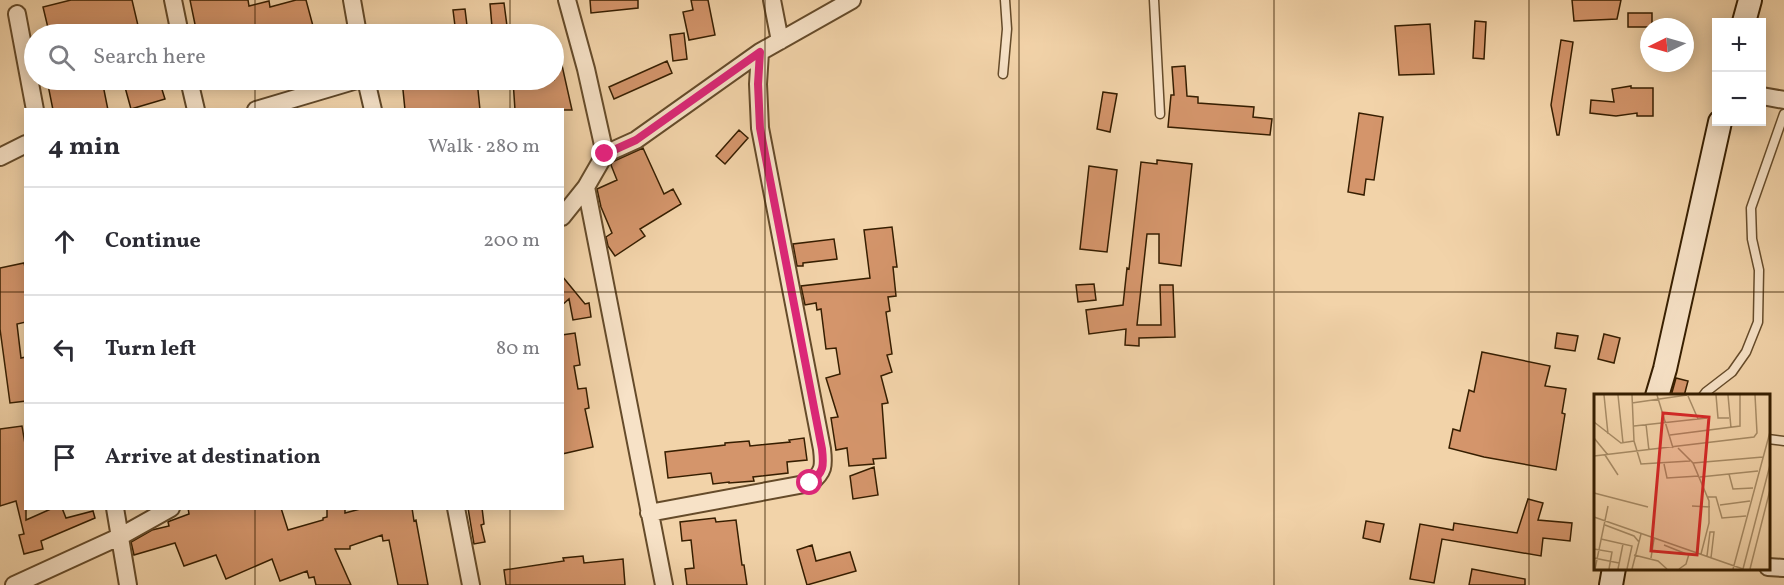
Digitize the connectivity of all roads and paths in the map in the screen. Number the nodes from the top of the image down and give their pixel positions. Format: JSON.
{"nodes":[{"id":1,"x":173,"y":0,"type":"edge"},
{"id":2,"x":352,"y":0,"type":"edge"},
{"id":3,"x":567,"y":0,"type":"edge"},
{"id":4,"x":772,"y":0,"type":"edge"},
{"id":5,"x":852,"y":0,"type":"edge"},
{"id":6,"x":1005,"y":0,"type":"edge"},
{"id":7,"x":1154,"y":0,"type":"edge"},
{"id":8,"x":1750,"y":0,"type":"edge"},
{"id":9,"x":17,"y":14,"type":"dead end"},
{"id":10,"x":1745,"y":18,"type":"edge"},
{"id":11,"x":178,"y":24,"type":"edge"},
{"id":12,"x":356,"y":24,"type":"edge"},
{"id":13,"x":780,"y":41,"type":"junction"},
{"id":14,"x":24,"y":51,"type":"edge"},
{"id":15,"x":760,"y":52,"type":"junction"},
{"id":16,"x":1003,"y":74,"type":"dead end"},
{"id":17,"x":31,"y":90,"type":"edge"},
{"id":18,"x":191,"y":90,"type":"edge"},
{"id":19,"x":323,"y":90,"type":"edge"},
{"id":20,"x":368,"y":90,"type":"edge"},
{"id":21,"x":1766,"y":97,"type":"edge"},
{"id":22,"x":1784,"y":100,"type":"edge"},
{"id":23,"x":35,"y":108,"type":"edge"},
{"id":24,"x":196,"y":108,"type":"edge"},
{"id":25,"x":263,"y":108,"type":"edge"},
{"id":26,"x":373,"y":108,"type":"edge"},
{"id":27,"x":1160,"y":114,"type":"dead end"},
{"id":28,"x":1784,"y":114,"type":"edge"},
{"id":29,"x":1719,"y":126,"type":"edge"},
{"id":30,"x":24,"y":145,"type":"edge"},
{"id":31,"x":605,"y":154,"type":"junction"},
{"id":32,"x":0,"y":158,"type":"edge"},
{"id":33,"x":586,"y":187,"type":"junction"},
{"id":34,"x":564,"y":214,"type":"edge"},
{"id":35,"x":1658,"y":394,"type":"edge"},
{"id":36,"x":1704,"y":394,"type":"edge"},
{"id":37,"x":1769,"y":439,"type":"edge"},
{"id":38,"x":1784,"y":441,"type":"edge"},
{"id":39,"x":115,"y":510,"type":"edge"},
{"id":40,"x":167,"y":510,"type":"edge"},
{"id":41,"x":456,"y":510,"type":"edge"},
{"id":42,"x":649,"y":513,"type":"junction"},
{"id":43,"x":121,"y":536,"type":"junction"},
{"id":44,"x":1769,"y":567,"type":"edge"},
{"id":45,"x":1784,"y":568,"type":"edge"},
{"id":46,"x":1614,"y":570,"type":"edge"},
{"id":47,"x":14,"y":585,"type":"edge"},
{"id":48,"x":128,"y":585,"type":"edge"},
{"id":49,"x":471,"y":585,"type":"edge"},
{"id":50,"x":664,"y":585,"type":"edge"},
{"id":51,"x":1611,"y":585,"type":"edge"}],
"edges":[{"from":1,"to":11,"type":"street"},
{"from":2,"to":12,"type":"street"},
{"from":3,"to":31,"type":"street"},
{"from":4,"to":13,"type":"street"},
{"from":5,"to":13,"type":"street"},
{"from":6,"to":16,"type":"lane"},
{"from":7,"to":27,"type":"lane"},
{"from":8,"to":10,"type":"main road"},
{"from":9,"to":14,"type":"street"},
{"from":13,"to":15,"type":"street"},
{"from":15,"to":31,"type":"street"},
{"from":15,"to":42,"type":"street"},
{"from":17,"to":23,"type":"street"},
{"from":18,"to":24,"type":"street"},
{"from":19,"to":25,"type":"street"},
{"from":20,"to":26,"type":"street"},
{"from":21,"to":22,"type":"street"},
{"from":28,"to":36,"type":"lane"},
{"from":29,"to":35,"type":"main road"},
{"from":30,"to":32,"type":"street"},
{"from":31,"to":33,"type":"street"},
{"from":33,"to":34,"type":"street"},
{"from":33,"to":42,"type":"street"},
{"from":37,"to":38,"type":"lane"},
{"from":39,"to":43,"type":"street"},
{"from":40,"to":43,"type":"street"},
{"from":41,"to":49,"type":"street"},
{"from":42,"to":50,"type":"street"},
{"from":43,"to":47,"type":"street"},
{"from":43,"to":48,"type":"street"},
{"from":44,"to":45,"type":"street"},
{"from":46,"to":51,"type":"main road"}]}
